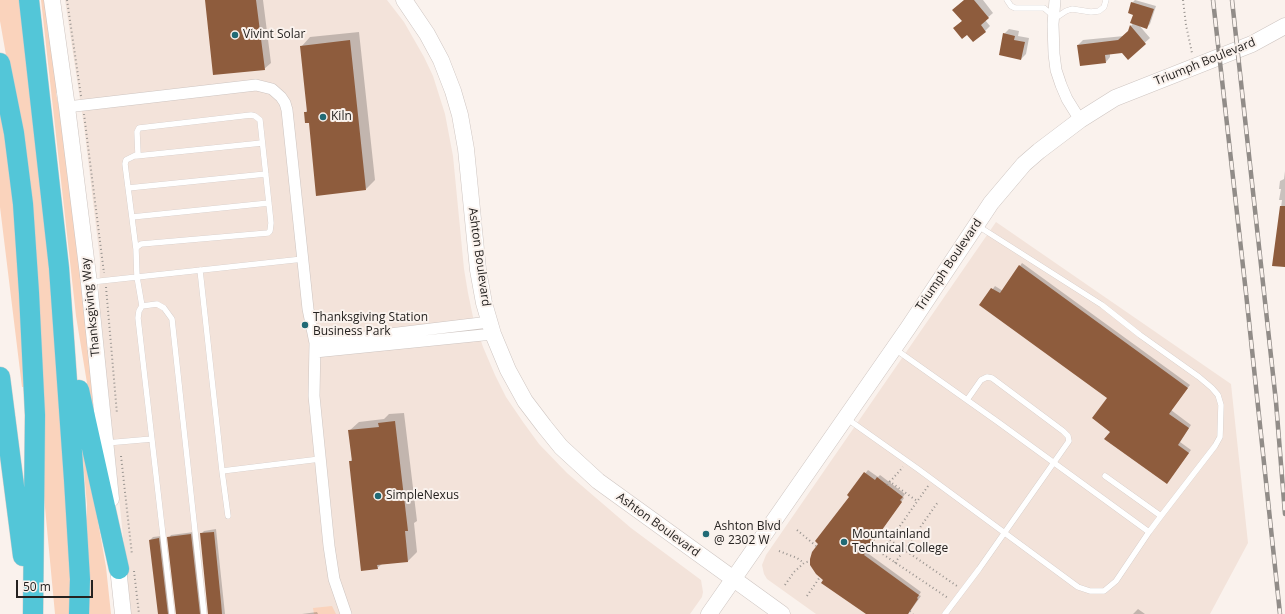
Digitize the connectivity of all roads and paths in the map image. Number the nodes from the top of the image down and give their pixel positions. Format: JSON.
{"nodes":[{"id":1,"x":29,"y":0,"type":"edge"},
{"id":2,"x":52,"y":0,"type":"edge"},
{"id":3,"x":404,"y":0,"type":"edge"},
{"id":4,"x":1007,"y":0,"type":"edge"},
{"id":5,"x":1055,"y":0,"type":"edge"},
{"id":6,"x":1106,"y":0,"type":"edge"},
{"id":7,"x":1183,"y":0,"type":"edge"},
{"id":8,"x":1054,"y":19,"type":"junction"},
{"id":9,"x":1285,"y":26,"type":"edge"},
{"id":10,"x":1192,"y":53,"type":"dead end"},
{"id":11,"x":0,"y":63,"type":"edge"},
{"id":12,"x":67,"y":107,"type":"junction"},
{"id":13,"x":1080,"y":120,"type":"junction"},
{"id":14,"x":262,"y":143,"type":"junction"},
{"id":15,"x":136,"y":156,"type":"junction"},
{"id":16,"x":266,"y":174,"type":"junction"},
{"id":17,"x":128,"y":188,"type":"junction"},
{"id":18,"x":269,"y":203,"type":"junction"},
{"id":19,"x":132,"y":217,"type":"junction"},
{"id":20,"x":976,"y":225,"type":"junction"},
{"id":21,"x":136,"y":249,"type":"junction"},
{"id":22,"x":303,"y":259,"type":"junction"},
{"id":23,"x":59,"y":268,"type":"junction"},
{"id":24,"x":200,"y":270,"type":"junction"},
{"id":25,"x":137,"y":277,"type":"junction"},
{"id":26,"x":89,"y":283,"type":"junction"},
{"id":27,"x":142,"y":306,"type":"junction"},
{"id":28,"x":491,"y":328,"type":"junction"},
{"id":29,"x":315,"y":348,"type":"junction"},
{"id":30,"x":894,"y":349,"type":"junction"},
{"id":31,"x":0,"y":377,"type":"edge"},
{"id":32,"x":967,"y":400,"type":"junction"},
{"id":33,"x":846,"y":418,"type":"junction"},
{"id":34,"x":152,"y":439,"type":"junction"},
{"id":35,"x":105,"y":443,"type":"junction"},
{"id":36,"x":320,"y":459,"type":"junction"},
{"id":37,"x":1054,"y":463,"type":"junction"},
{"id":38,"x":903,"y":467,"type":"dead end"},
{"id":39,"x":222,"y":471,"type":"junction"},
{"id":40,"x":1105,"y":476,"type":"dead end"},
{"id":41,"x":889,"y":481,"type":"junction"},
{"id":42,"x":887,"y":484,"type":"dead end"},
{"id":43,"x":928,"y":486,"type":"dead end"},
{"id":44,"x":918,"y":501,"type":"junction"},
{"id":45,"x":938,"y":502,"type":"dead end"},
{"id":46,"x":228,"y":516,"type":"dead end"},
{"id":47,"x":1161,"y":516,"type":"junction"},
{"id":48,"x":797,"y":530,"type":"dead end"},
{"id":49,"x":1149,"y":532,"type":"junction"},
{"id":50,"x":1005,"y":534,"type":"junction"},
{"id":51,"x":890,"y":540,"type":"junction"},
{"id":52,"x":816,"y":546,"type":"dead end"},
{"id":53,"x":904,"y":550,"type":"junction"},
{"id":54,"x":779,"y":551,"type":"dead end"},
{"id":55,"x":810,"y":561,"type":"dead end"},
{"id":56,"x":804,"y":563,"type":"junction"},
{"id":57,"x":895,"y":563,"type":"junction"},
{"id":58,"x":119,"y":569,"type":"junction"},
{"id":59,"x":820,"y":577,"type":"dead end"},
{"id":60,"x":734,"y":580,"type":"junction"},
{"id":61,"x":786,"y":585,"type":"dead end"},
{"id":62,"x":956,"y":586,"type":"dead end"},
{"id":63,"x":807,"y":596,"type":"dead end"},
{"id":64,"x":948,"y":598,"type":"dead end"},
{"id":65,"x":910,"y":612,"type":"dead end"},
{"id":66,"x":32,"y":614,"type":"edge"},
{"id":67,"x":79,"y":614,"type":"edge"},
{"id":68,"x":123,"y":614,"type":"edge"},
{"id":69,"x":172,"y":614,"type":"edge"},
{"id":70,"x":204,"y":614,"type":"edge"},
{"id":71,"x":346,"y":614,"type":"edge"},
{"id":72,"x":709,"y":614,"type":"edge"},
{"id":73,"x":782,"y":614,"type":"edge"},
{"id":74,"x":913,"y":614,"type":"edge"},
{"id":75,"x":945,"y":614,"type":"edge"}],
"edges":[{"from":1,"to":23,"type":"highway"},
{"from":2,"to":12,"type":"main road","name":"Thanksgiving Way"},
{"from":3,"to":28,"type":"main road","name":"Ashton Boulevard"},
{"from":4,"to":8,"type":"lane"},
{"from":5,"to":8,"type":"street"},
{"from":6,"to":8,"type":"lane"},
{"from":7,"to":10,"type":"path"},
{"from":8,"to":13,"type":"street"},
{"from":9,"to":13,"type":"main road","name":"Triumph Boulevard"},
{"from":11,"to":66,"type":"highway"},
{"from":12,"to":22,"type":"street"},
{"from":12,"to":26,"type":"main road","name":"Thanksgiving Way"},
{"from":13,"to":20,"type":"main road","name":"Triumph Boulevard"},
{"from":14,"to":15,"type":"lane"},
{"from":14,"to":15,"type":"lane"},
{"from":14,"to":16,"type":"lane"},
{"from":15,"to":17,"type":"lane"},
{"from":16,"to":17,"type":"lane"},
{"from":16,"to":18,"type":"lane"},
{"from":17,"to":19,"type":"lane"},
{"from":18,"to":19,"type":"lane"},
{"from":18,"to":21,"type":"lane"},
{"from":19,"to":21,"type":"lane"},
{"from":20,"to":30,"type":"main road","name":"Triumph Boulevard"},
{"from":20,"to":47,"type":"lane"},
{"from":21,"to":25,"type":"lane"},
{"from":22,"to":24,"type":"lane"},
{"from":22,"to":29,"type":"street"},
{"from":23,"to":58,"type":"highway"},
{"from":23,"to":67,"type":"highway"},
{"from":24,"to":25,"type":"lane"},
{"from":24,"to":39,"type":"lane"},
{"from":25,"to":26,"type":"lane"},
{"from":25,"to":27,"type":"lane"},
{"from":26,"to":35,"type":"main road","name":"Thanksgiving Way"},
{"from":27,"to":34,"type":"lane"},
{"from":27,"to":70,"type":"lane"},
{"from":28,"to":29,"type":"street"},
{"from":28,"to":60,"type":"main road","name":"Ashton Boulevard"},
{"from":29,"to":36,"type":"street"},
{"from":30,"to":32,"type":"lane"},
{"from":30,"to":33,"type":"main road","name":"Triumph Boulevard"},
{"from":31,"to":66,"type":"highway"},
{"from":32,"to":37,"type":"lane"},
{"from":32,"to":37,"type":"lane"},
{"from":33,"to":50,"type":"lane"},
{"from":33,"to":60,"type":"main road","name":"Triumph Boulevard"},
{"from":34,"to":35,"type":"lane"},
{"from":34,"to":69,"type":"lane"},
{"from":35,"to":58,"type":"main road","name":"Thanksgiving Way"},
{"from":36,"to":39,"type":"lane"},
{"from":36,"to":71,"type":"street"},
{"from":37,"to":49,"type":"lane"},
{"from":37,"to":50,"type":"lane"},
{"from":38,"to":41,"type":"path"},
{"from":39,"to":46,"type":"lane"},
{"from":40,"to":47,"type":"lane"},
{"from":41,"to":42,"type":"path"},
{"from":41,"to":44,"type":"path"},
{"from":43,"to":44,"type":"path"},
{"from":44,"to":51,"type":"path"},
{"from":45,"to":53,"type":"path"},
{"from":47,"to":49,"type":"lane"},
{"from":48,"to":52,"type":"path"},
{"from":49,"to":50,"type":"lane"},
{"from":50,"to":75,"type":"lane"},
{"from":51,"to":53,"type":"path"},
{"from":51,"to":57,"type":"path"},
{"from":53,"to":57,"type":"path"},
{"from":53,"to":62,"type":"path"},
{"from":54,"to":56,"type":"path"},
{"from":55,"to":56,"type":"path"},
{"from":56,"to":61,"type":"path"},
{"from":57,"to":64,"type":"path"},
{"from":58,"to":68,"type":"main road","name":"Thanksgiving Way"},
{"from":59,"to":63,"type":"path"},
{"from":60,"to":72,"type":"main road","name":"Triumph Boulevard"},
{"from":60,"to":73,"type":"main road","name":"Ashton Boulevard"},
{"from":65,"to":74,"type":"path"}]}
